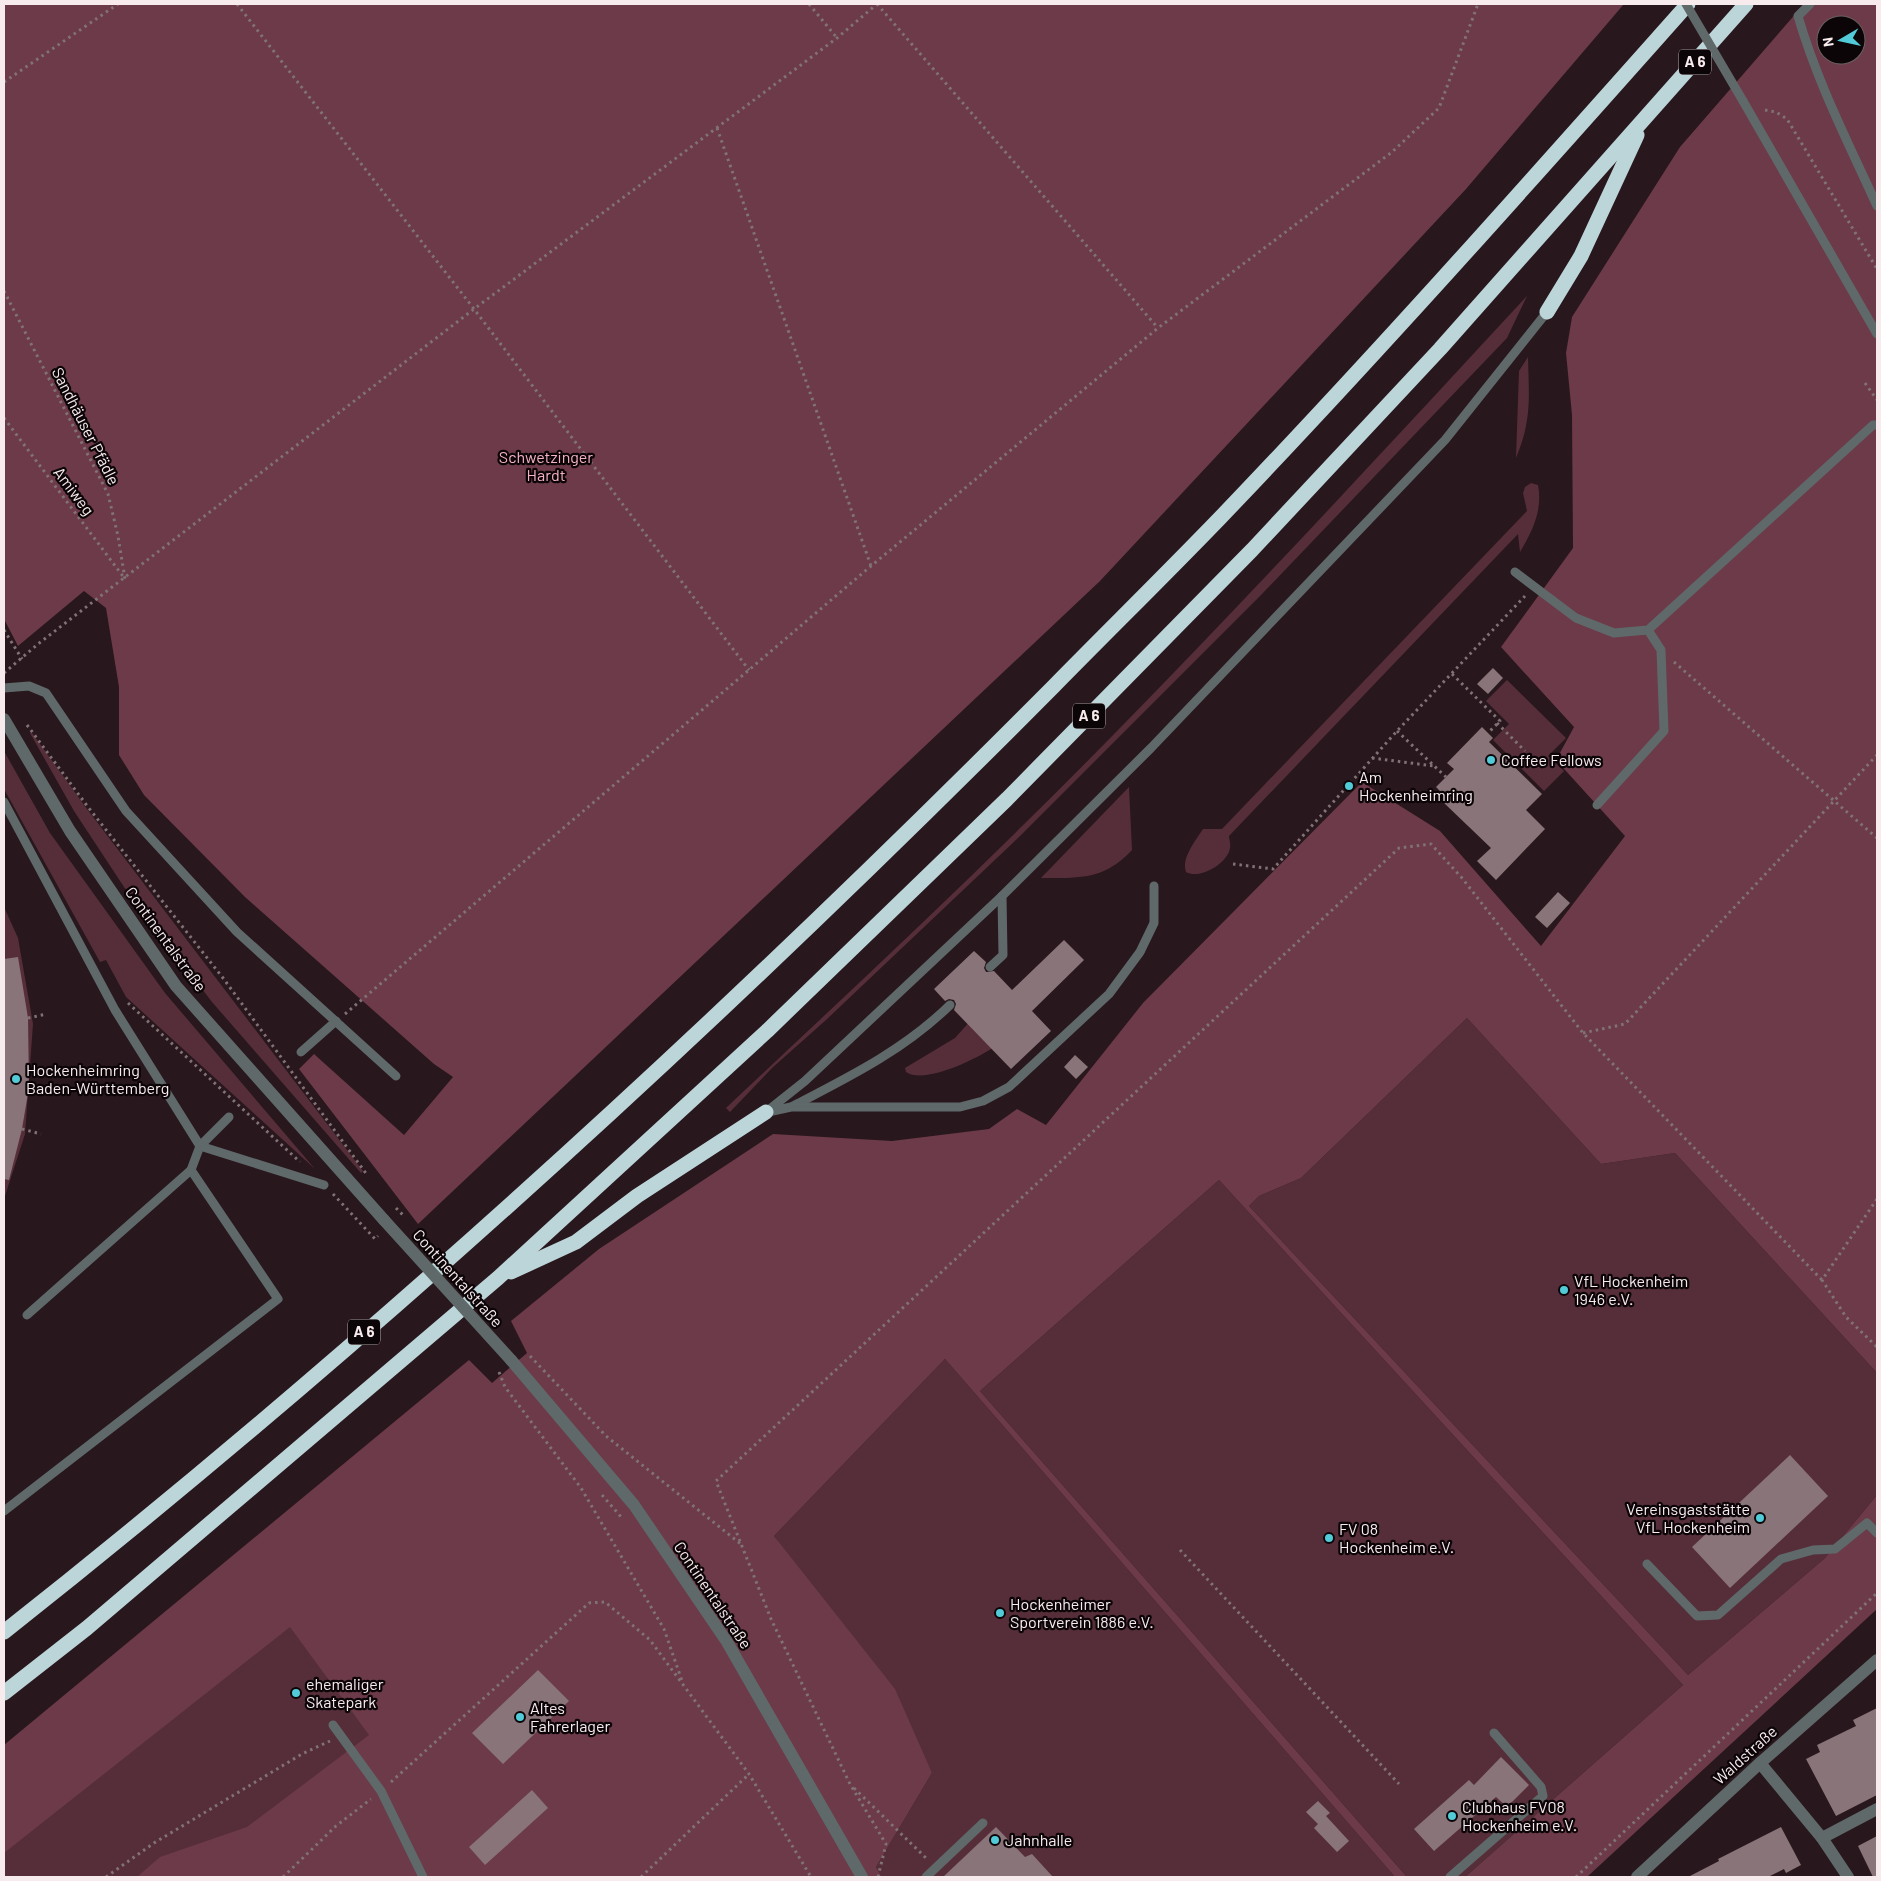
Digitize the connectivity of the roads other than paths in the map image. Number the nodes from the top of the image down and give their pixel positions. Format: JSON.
{"nodes":[{"id":1,"x":1687,"y":4,"type":"edge"},
{"id":2,"x":1746,"y":4,"type":"edge"},
{"id":3,"x":1810,"y":4,"type":"edge"},
{"id":4,"x":1644,"y":120,"type":"junction"},
{"id":5,"x":1877,"y":206,"type":"edge"},
{"id":6,"x":1547,"y":312,"type":"joint"},
{"id":7,"x":1877,"y":334,"type":"edge"},
{"id":8,"x":1877,"y":425,"type":"edge"},
{"id":9,"x":1515,"y":572,"type":"dead end"},
{"id":10,"x":1648,"y":630,"type":"junction"},
{"id":11,"x":4,"y":688,"type":"edge"},
{"id":12,"x":4,"y":720,"type":"edge"},
{"id":13,"x":4,"y":802,"type":"edge"},
{"id":14,"x":1597,"y":805,"type":"dead end"},
{"id":15,"x":1154,"y":886,"type":"dead end"},
{"id":16,"x":1002,"y":896,"type":"junction"},
{"id":17,"x":990,"y":967,"type":"dead end"},
{"id":18,"x":950,"y":1006,"type":"dead end"},
{"id":19,"x":336,"y":1021,"type":"junction"},
{"id":20,"x":302,"y":1052,"type":"dead end"},
{"id":21,"x":396,"y":1076,"type":"dead end"},
{"id":22,"x":791,"y":1107,"type":"junction"},
{"id":23,"x":766,"y":1112,"type":"junction"},
{"id":24,"x":229,"y":1117,"type":"dead end"},
{"id":25,"x":200,"y":1146,"type":"junction"},
{"id":26,"x":191,"y":1170,"type":"junction"},
{"id":27,"x":324,"y":1185,"type":"dead end"},
{"id":28,"x":498,"y":1278,"type":"junction"},
{"id":29,"x":26,"y":1315,"type":"dead end"},
{"id":30,"x":4,"y":1511,"type":"edge"},
{"id":31,"x":1877,"y":1533,"type":"edge"},
{"id":32,"x":1647,"y":1564,"type":"dead end"},
{"id":33,"x":4,"y":1632,"type":"edge"},
{"id":34,"x":1877,"y":1660,"type":"edge"},
{"id":35,"x":4,"y":1693,"type":"edge"},
{"id":36,"x":333,"y":1725,"type":"dead end"},
{"id":37,"x":1494,"y":1733,"type":"dead end"},
{"id":38,"x":1760,"y":1763,"type":"junction"},
{"id":39,"x":1877,"y":1809,"type":"edge"},
{"id":40,"x":983,"y":1823,"type":"dead end"},
{"id":41,"x":1822,"y":1838,"type":"junction"},
{"id":42,"x":423,"y":1877,"type":"edge"},
{"id":43,"x":862,"y":1877,"type":"edge"},
{"id":44,"x":926,"y":1877,"type":"edge"},
{"id":45,"x":1450,"y":1877,"type":"edge"},
{"id":46,"x":1637,"y":1877,"type":"edge"},
{"id":47,"x":1848,"y":1877,"type":"edge"}],
"edges":[{"from":1,"to":7,"type":"lane","bridge":true},
{"from":1,"to":33,"type":"highway","number":"A 6"},
{"from":2,"to":4,"type":"highway","number":"A 6"},
{"from":3,"to":5,"type":"lane"},
{"from":4,"to":6,"type":"highway"},
{"from":4,"to":28,"type":"highway","number":"A 6"},
{"from":6,"to":16,"type":"lane"},
{"from":8,"to":10,"type":"lane"},
{"from":9,"to":10,"type":"lane"},
{"from":10,"to":14,"type":"lane"},
{"from":11,"to":19,"type":"lane"},
{"from":12,"to":43,"type":"street","name":"Continentalstraße","bridge":true},
{"from":13,"to":25,"type":"lane"},
{"from":15,"to":22,"type":"lane"},
{"from":16,"to":17,"type":"lane"},
{"from":16,"to":23,"type":"lane"},
{"from":18,"to":22,"type":"lane"},
{"from":19,"to":20,"type":"lane"},
{"from":19,"to":21,"type":"lane"},
{"from":22,"to":23,"type":"lane"},
{"from":23,"to":28,"type":"highway"},
{"from":24,"to":25,"type":"lane"},
{"from":25,"to":26,"type":"lane"},
{"from":25,"to":27,"type":"lane"},
{"from":26,"to":29,"type":"lane"},
{"from":26,"to":30,"type":"lane"},
{"from":28,"to":35,"type":"highway","number":"A 6"},
{"from":31,"to":32,"type":"lane"},
{"from":34,"to":38,"type":"street","name":"Waldstraße"},
{"from":36,"to":42,"type":"lane"},
{"from":37,"to":45,"type":"lane"},
{"from":38,"to":41,"type":"street"},
{"from":38,"to":46,"type":"street","name":"Waldstraße"},
{"from":39,"to":41,"type":"street"},
{"from":40,"to":44,"type":"lane"},
{"from":41,"to":47,"type":"street"}]}
